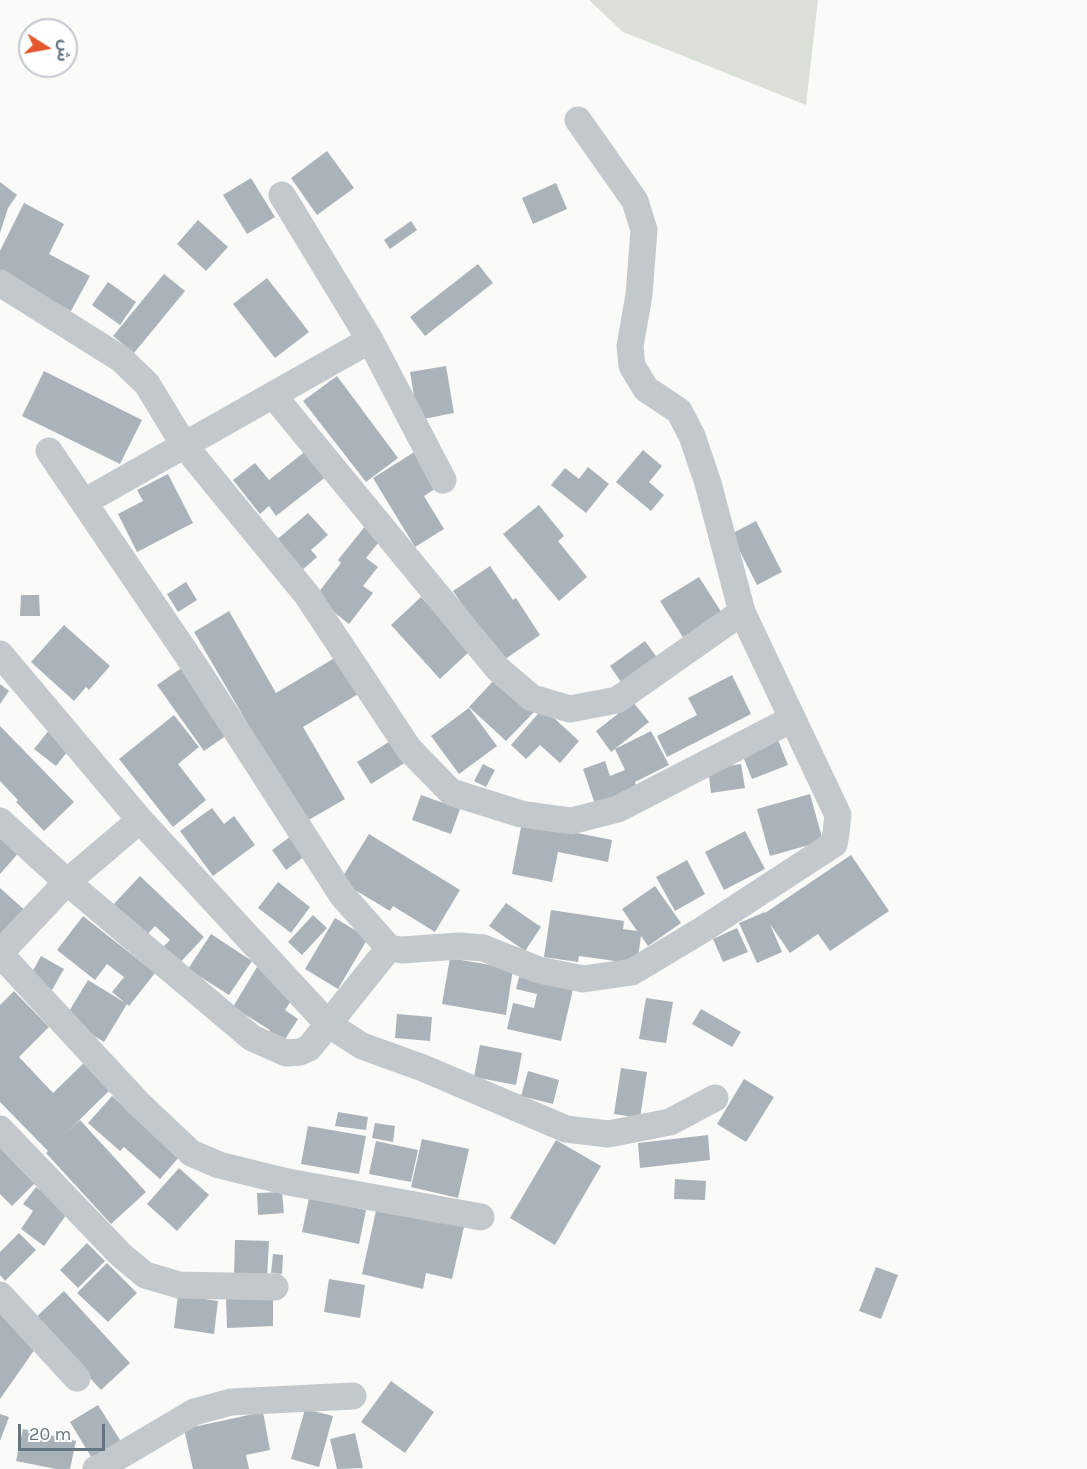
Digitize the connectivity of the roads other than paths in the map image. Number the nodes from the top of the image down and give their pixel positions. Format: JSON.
{"nodes":[{"id":1,"x":578,"y":120,"type":"dead end"},
{"id":2,"x":282,"y":195,"type":"dead end"},
{"id":3,"x":0,"y":283,"type":"edge"},
{"id":4,"x":369,"y":340,"type":"junction"},
{"id":5,"x":273,"y":394,"type":"junction"},
{"id":6,"x":184,"y":445,"type":"junction"},
{"id":7,"x":49,"y":451,"type":"dead end"},
{"id":8,"x":443,"y":480,"type":"dead end"},
{"id":9,"x":84,"y":502,"type":"junction"},
{"id":10,"x":742,"y":612,"type":"junction"},
{"id":11,"x":0,"y":654,"type":"edge"},
{"id":12,"x":792,"y":719,"type":"junction"},
{"id":13,"x":140,"y":820,"type":"junction"},
{"id":14,"x":0,"y":821,"type":"edge"},
{"id":15,"x":67,"y":882,"type":"junction"},
{"id":16,"x":389,"y":948,"type":"junction"},
{"id":17,"x":0,"y":953,"type":"edge"},
{"id":18,"x":328,"y":1024,"type":"junction"},
{"id":19,"x":715,"y":1098,"type":"dead end"},
{"id":20,"x":0,"y":1130,"type":"edge"},
{"id":21,"x":481,"y":1217,"type":"dead end"},
{"id":22,"x":275,"y":1287,"type":"dead end"},
{"id":23,"x":0,"y":1295,"type":"edge"},
{"id":24,"x":77,"y":1378,"type":"dead end"},
{"id":25,"x":353,"y":1396,"type":"dead end"},
{"id":26,"x":96,"y":1469,"type":"edge"}],
"edges":[{"from":1,"to":10,"type":"street"},
{"from":2,"to":4,"type":"street"},
{"from":3,"to":6,"type":"street"},
{"from":4,"to":5,"type":"street"},
{"from":4,"to":8,"type":"street"},
{"from":5,"to":6,"type":"street"},
{"from":5,"to":10,"type":"street"},
{"from":6,"to":9,"type":"street"},
{"from":6,"to":12,"type":"street"},
{"from":7,"to":9,"type":"street"},
{"from":9,"to":16,"type":"street"},
{"from":10,"to":12,"type":"street"},
{"from":11,"to":13,"type":"street"},
{"from":12,"to":16,"type":"street"},
{"from":13,"to":15,"type":"street"},
{"from":13,"to":18,"type":"street"},
{"from":14,"to":15,"type":"street"},
{"from":15,"to":17,"type":"street"},
{"from":15,"to":18,"type":"street"},
{"from":16,"to":18,"type":"street"},
{"from":17,"to":21,"type":"street"},
{"from":18,"to":19,"type":"street"},
{"from":20,"to":22,"type":"street"},
{"from":23,"to":24,"type":"street"},
{"from":25,"to":26,"type":"street"}]}
